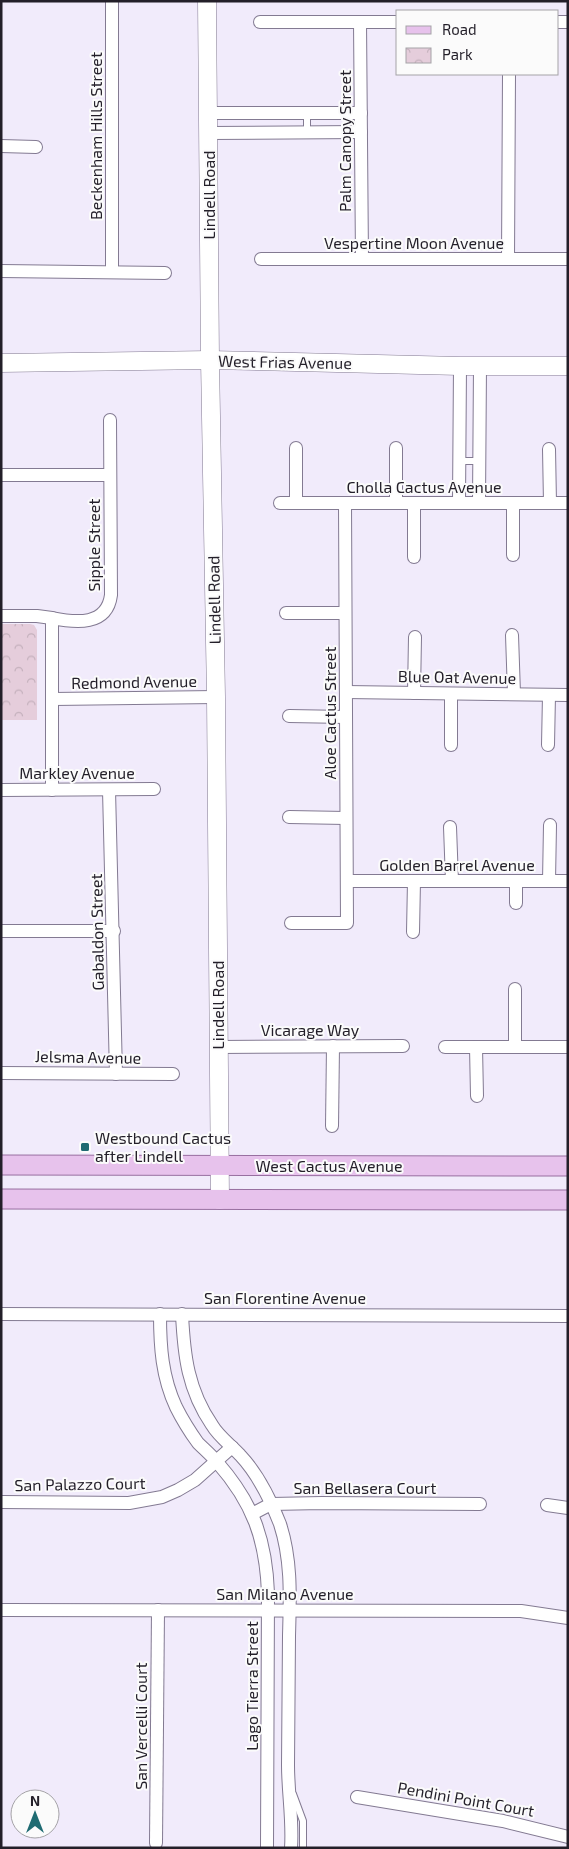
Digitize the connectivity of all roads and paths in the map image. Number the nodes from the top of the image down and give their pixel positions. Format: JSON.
{"nodes":[{"id":1,"x":112,"y":1,"type":"edge"},
{"id":2,"x":207,"y":1,"type":"edge"},
{"id":3,"x":260,"y":22,"type":"dead end"},
{"id":4,"x":360,"y":22,"type":"junction"},
{"id":5,"x":396,"y":22,"type":"edge"},
{"id":6,"x":508,"y":75,"type":"edge"},
{"id":7,"x":209,"y":113,"type":"junction"},
{"id":8,"x":307,"y":113,"type":"junction"},
{"id":9,"x":361,"y":113,"type":"junction"},
{"id":10,"x":307,"y":132,"type":"junction"},
{"id":11,"x":361,"y":132,"type":"junction"},
{"id":12,"x":209,"y":133,"type":"junction"},
{"id":13,"x":1,"y":146,"type":"edge"},
{"id":14,"x":36,"y":147,"type":"dead end"},
{"id":15,"x":261,"y":259,"type":"dead end"},
{"id":16,"x":362,"y":259,"type":"junction"},
{"id":17,"x":508,"y":259,"type":"junction"},
{"id":18,"x":568,"y":259,"type":"edge"},
{"id":19,"x":1,"y":271,"type":"edge"},
{"id":20,"x":112,"y":271,"type":"junction"},
{"id":21,"x":165,"y":273,"type":"dead end"},
{"id":22,"x":210,"y":360,"type":"junction"},
{"id":23,"x":1,"y":363,"type":"edge"},
{"id":24,"x":460,"y":366,"type":"junction"},
{"id":25,"x":480,"y":366,"type":"junction"},
{"id":26,"x":568,"y":366,"type":"edge"},
{"id":27,"x":110,"y":420,"type":"dead end"},
{"id":28,"x":296,"y":448,"type":"dead end"},
{"id":29,"x":396,"y":448,"type":"dead end"},
{"id":30,"x":549,"y":449,"type":"dead end"},
{"id":31,"x":460,"y":461,"type":"junction"},
{"id":32,"x":480,"y":461,"type":"junction"},
{"id":33,"x":110,"y":475,"type":"junction"},
{"id":34,"x":1,"y":476,"type":"edge"},
{"id":35,"x":459,"y":502,"type":"junction"},
{"id":36,"x":479,"y":502,"type":"junction"},
{"id":37,"x":280,"y":503,"type":"dead end"},
{"id":38,"x":296,"y":503,"type":"junction"},
{"id":39,"x":345,"y":503,"type":"junction"},
{"id":40,"x":396,"y":503,"type":"junction"},
{"id":41,"x":414,"y":503,"type":"junction"},
{"id":42,"x":513,"y":503,"type":"junction"},
{"id":43,"x":550,"y":503,"type":"junction"},
{"id":44,"x":568,"y":503,"type":"edge"},
{"id":45,"x":513,"y":555,"type":"dead end"},
{"id":46,"x":414,"y":557,"type":"dead end"},
{"id":47,"x":286,"y":613,"type":"dead end"},
{"id":48,"x":346,"y":613,"type":"junction"},
{"id":49,"x":1,"y":616,"type":"edge"},
{"id":50,"x":52,"y":618,"type":"junction"},
{"id":51,"x":512,"y":635,"type":"dead end"},
{"id":52,"x":415,"y":637,"type":"dead end"},
{"id":53,"x":346,"y":692,"type":"junction"},
{"id":54,"x":414,"y":693,"type":"junction"},
{"id":55,"x":451,"y":694,"type":"junction"},
{"id":56,"x":514,"y":694,"type":"junction"},
{"id":57,"x":549,"y":695,"type":"junction"},
{"id":58,"x":568,"y":695,"type":"edge"},
{"id":59,"x":216,"y":697,"type":"junction"},
{"id":60,"x":53,"y":699,"type":"junction"},
{"id":61,"x":289,"y":716,"type":"dead end"},
{"id":62,"x":346,"y":717,"type":"junction"},
{"id":63,"x":450,"y":745,"type":"dead end"},
{"id":64,"x":548,"y":745,"type":"dead end"},
{"id":65,"x":154,"y":789,"type":"dead end"},
{"id":66,"x":1,"y":790,"type":"edge"},
{"id":67,"x":52,"y":790,"type":"junction"},
{"id":68,"x":109,"y":790,"type":"junction"},
{"id":69,"x":289,"y":817,"type":"dead end"},
{"id":70,"x":346,"y":818,"type":"junction"},
{"id":71,"x":550,"y":825,"type":"dead end"},
{"id":72,"x":450,"y":827,"type":"dead end"},
{"id":73,"x":347,"y":881,"type":"junction"},
{"id":74,"x":414,"y":881,"type":"junction"},
{"id":75,"x":452,"y":881,"type":"junction"},
{"id":76,"x":516,"y":881,"type":"junction"},
{"id":77,"x":549,"y":881,"type":"junction"},
{"id":78,"x":568,"y":881,"type":"edge"},
{"id":79,"x":516,"y":903,"type":"dead end"},
{"id":80,"x":291,"y":923,"type":"dead end"},
{"id":81,"x":1,"y":931,"type":"edge"},
{"id":82,"x":114,"y":931,"type":"junction"},
{"id":83,"x":413,"y":932,"type":"dead end"},
{"id":84,"x":515,"y":989,"type":"dead end"},
{"id":85,"x":333,"y":1046,"type":"junction"},
{"id":86,"x":403,"y":1046,"type":"dead end"},
{"id":87,"x":446,"y":1046,"type":"dead end"},
{"id":88,"x":476,"y":1046,"type":"junction"},
{"id":89,"x":218,"y":1047,"type":"junction"},
{"id":90,"x":515,"y":1047,"type":"junction"},
{"id":91,"x":568,"y":1047,"type":"edge"},
{"id":92,"x":1,"y":1073,"type":"edge"},
{"id":93,"x":116,"y":1074,"type":"junction"},
{"id":94,"x":174,"y":1074,"type":"dead end"},
{"id":95,"x":477,"y":1096,"type":"dead end"},
{"id":96,"x":332,"y":1126,"type":"dead end"},
{"id":97,"x":1,"y":1166,"type":"edge"},
{"id":98,"x":219,"y":1166,"type":"junction"},
{"id":99,"x":568,"y":1166,"type":"edge"},
{"id":100,"x":1,"y":1199,"type":"edge"},
{"id":101,"x":220,"y":1200,"type":"junction"},
{"id":102,"x":568,"y":1200,"type":"edge"},
{"id":103,"x":1,"y":1314,"type":"edge"},
{"id":104,"x":160,"y":1314,"type":"junction"},
{"id":105,"x":182,"y":1314,"type":"junction"},
{"id":106,"x":568,"y":1316,"type":"edge"},
{"id":107,"x":232,"y":1447,"type":"junction"},
{"id":108,"x":216,"y":1461,"type":"junction"},
{"id":109,"x":1,"y":1502,"type":"edge"},
{"id":110,"x":271,"y":1504,"type":"junction"},
{"id":111,"x":480,"y":1504,"type":"dead end"},
{"id":112,"x":547,"y":1505,"type":"dead end"},
{"id":113,"x":568,"y":1508,"type":"edge"},
{"id":114,"x":252,"y":1514,"type":"junction"},
{"id":115,"x":1,"y":1610,"type":"edge"},
{"id":116,"x":158,"y":1610,"type":"junction"},
{"id":117,"x":268,"y":1610,"type":"junction"},
{"id":118,"x":290,"y":1610,"type":"junction"},
{"id":119,"x":568,"y":1618,"type":"edge"},
{"id":120,"x":289,"y":1786,"type":"junction"},
{"id":121,"x":357,"y":1797,"type":"dead end"},
{"id":122,"x":568,"y":1836,"type":"edge"},
{"id":123,"x":156,"y":1843,"type":"dead end"},
{"id":124,"x":267,"y":1848,"type":"edge"},
{"id":125,"x":291,"y":1848,"type":"edge"},
{"id":126,"x":303,"y":1848,"type":"edge"}],
"edges":[{"from":1,"to":20,"type":"street","name":"Beckenham Hills Street"},
{"from":2,"to":7,"type":"street","name":"Lindell Road"},
{"from":3,"to":4,"type":"street"},
{"from":4,"to":5,"type":"street"},
{"from":4,"to":9,"type":"street","name":"Palm Canopy Street"},
{"from":6,"to":17,"type":"street"},
{"from":7,"to":8,"type":"street"},
{"from":7,"to":12,"type":"street","name":"Lindell Road"},
{"from":8,"to":9,"type":"street"},
{"from":8,"to":10,"type":"lane"},
{"from":9,"to":11,"type":"street","name":"Palm Canopy Street"},
{"from":10,"to":11,"type":"street"},
{"from":10,"to":12,"type":"street"},
{"from":11,"to":16,"type":"street","name":"Palm Canopy Street"},
{"from":12,"to":22,"type":"street","name":"Lindell Road"},
{"from":13,"to":14,"type":"street"},
{"from":15,"to":16,"type":"street","name":"Vespertine Moon Avenue"},
{"from":16,"to":17,"type":"street","name":"Vespertine Moon Avenue"},
{"from":17,"to":18,"type":"street","name":"Vespertine Moon Avenue"},
{"from":19,"to":20,"type":"street"},
{"from":20,"to":21,"type":"street"},
{"from":22,"to":23,"type":"street","name":"West Frias Avenue"},
{"from":22,"to":24,"type":"street","name":"West Frias Avenue"},
{"from":22,"to":59,"type":"street","name":"Lindell Road"},
{"from":24,"to":25,"type":"street","name":"West Frias Avenue"},
{"from":24,"to":31,"type":"street"},
{"from":25,"to":26,"type":"street","name":"West Frias Avenue"},
{"from":25,"to":32,"type":"street"},
{"from":27,"to":33,"type":"street","name":"Sipple Street"},
{"from":28,"to":38,"type":"street"},
{"from":29,"to":40,"type":"street"},
{"from":30,"to":43,"type":"street"},
{"from":31,"to":32,"type":"lane"},
{"from":31,"to":35,"type":"street"},
{"from":32,"to":36,"type":"street"},
{"from":33,"to":34,"type":"street"},
{"from":33,"to":50,"type":"street","name":"Sipple Street"},
{"from":35,"to":36,"type":"street","name":"Cholla Cactus Avenue"},
{"from":35,"to":41,"type":"street","name":"Cholla Cactus Avenue"},
{"from":36,"to":42,"type":"street","name":"Cholla Cactus Avenue"},
{"from":37,"to":38,"type":"street","name":"Cholla Cactus Avenue"},
{"from":38,"to":39,"type":"street","name":"Cholla Cactus Avenue"},
{"from":39,"to":40,"type":"street","name":"Cholla Cactus Avenue"},
{"from":39,"to":48,"type":"street","name":"Aloe Cactus Street"},
{"from":40,"to":41,"type":"street","name":"Cholla Cactus Avenue"},
{"from":41,"to":46,"type":"street"},
{"from":42,"to":43,"type":"street","name":"Cholla Cactus Avenue"},
{"from":42,"to":45,"type":"street"},
{"from":43,"to":44,"type":"street","name":"Cholla Cactus Avenue"},
{"from":47,"to":48,"type":"street"},
{"from":48,"to":53,"type":"street","name":"Aloe Cactus Street"},
{"from":49,"to":50,"type":"street","name":"Sipple Street"},
{"from":50,"to":60,"type":"street"},
{"from":51,"to":56,"type":"street"},
{"from":52,"to":54,"type":"street"},
{"from":53,"to":54,"type":"street","name":"Blue Oat Avenue"},
{"from":53,"to":62,"type":"street","name":"Aloe Cactus Street"},
{"from":54,"to":55,"type":"street","name":"Blue Oat Avenue"},
{"from":55,"to":56,"type":"street","name":"Blue Oat Avenue"},
{"from":55,"to":63,"type":"street"},
{"from":56,"to":57,"type":"street","name":"Blue Oat Avenue"},
{"from":57,"to":58,"type":"street","name":"Blue Oat Avenue"},
{"from":57,"to":64,"type":"street"},
{"from":59,"to":60,"type":"street","name":"Redmond Avenue"},
{"from":59,"to":89,"type":"street","name":"Lindell Road"},
{"from":60,"to":67,"type":"street"},
{"from":61,"to":62,"type":"street"},
{"from":62,"to":70,"type":"street","name":"Aloe Cactus Street"},
{"from":65,"to":68,"type":"street","name":"Markley Avenue"},
{"from":66,"to":67,"type":"street","name":"Markley Avenue"},
{"from":67,"to":68,"type":"street","name":"Markley Avenue"},
{"from":68,"to":82,"type":"street","name":"Gabaldon Street"},
{"from":69,"to":70,"type":"street"},
{"from":70,"to":73,"type":"street","name":"Aloe Cactus Street"},
{"from":71,"to":77,"type":"street"},
{"from":72,"to":75,"type":"street"},
{"from":73,"to":74,"type":"street","name":"Golden Barrel Avenue"},
{"from":73,"to":80,"type":"street","name":"Aloe Cactus Street"},
{"from":74,"to":75,"type":"street","name":"Golden Barrel Avenue"},
{"from":74,"to":83,"type":"street"},
{"from":75,"to":76,"type":"street","name":"Golden Barrel Avenue"},
{"from":76,"to":77,"type":"street","name":"Golden Barrel Avenue"},
{"from":76,"to":79,"type":"street"},
{"from":77,"to":78,"type":"street","name":"Golden Barrel Avenue"},
{"from":81,"to":82,"type":"street"},
{"from":82,"to":93,"type":"street","name":"Gabaldon Street"},
{"from":84,"to":90,"type":"street"},
{"from":85,"to":86,"type":"street","name":"Vicarage Way"},
{"from":85,"to":89,"type":"street","name":"Vicarage Way"},
{"from":85,"to":96,"type":"street"},
{"from":87,"to":88,"type":"street"},
{"from":88,"to":90,"type":"street"},
{"from":88,"to":95,"type":"street"},
{"from":89,"to":98,"type":"street","name":"Lindell Road"},
{"from":90,"to":91,"type":"street"},
{"from":92,"to":93,"type":"street","name":"Jelsma Avenue"},
{"from":93,"to":94,"type":"street","name":"Jelsma Avenue"},
{"from":97,"to":98,"type":"main road","name":"West Cactus Avenue"},
{"from":98,"to":99,"type":"main road","name":"West Cactus Avenue"},
{"from":98,"to":101,"type":"street","name":"Lindell Road"},
{"from":100,"to":101,"type":"main road","name":"West Cactus Avenue"},
{"from":101,"to":102,"type":"main road","name":"West Cactus Avenue"},
{"from":103,"to":104,"type":"street","name":"San Florentine Avenue"},
{"from":104,"to":105,"type":"street","name":"San Florentine Avenue"},
{"from":104,"to":108,"type":"street","name":"Lago Tierra Street"},
{"from":105,"to":106,"type":"street","name":"San Florentine Avenue"},
{"from":105,"to":107,"type":"street"},
{"from":107,"to":108,"type":"street","name":"San Palazzo Court"},
{"from":107,"to":110,"type":"street"},
{"from":108,"to":109,"type":"street","name":"San Palazzo Court"},
{"from":108,"to":114,"type":"street","name":"Lago Tierra Street"},
{"from":110,"to":111,"type":"street","name":"San Bellasera Court"},
{"from":110,"to":114,"type":"street","name":"San Bellasera Court"},
{"from":110,"to":118,"type":"street"},
{"from":112,"to":113,"type":"street"},
{"from":114,"to":117,"type":"street","name":"Lago Tierra Street"},
{"from":115,"to":116,"type":"street","name":"San Milano Avenue"},
{"from":116,"to":117,"type":"street","name":"San Milano Avenue"},
{"from":116,"to":123,"type":"street","name":"San Vercelli Court"},
{"from":117,"to":118,"type":"street","name":"San Milano Avenue"},
{"from":117,"to":124,"type":"street","name":"Lago Tierra Street"},
{"from":118,"to":119,"type":"street","name":"San Milano Avenue"},
{"from":118,"to":120,"type":"street"},
{"from":120,"to":125,"type":"street"},
{"from":120,"to":126,"type":"lane"},
{"from":121,"to":122,"type":"street","name":"Pendini Point Court"}]}
